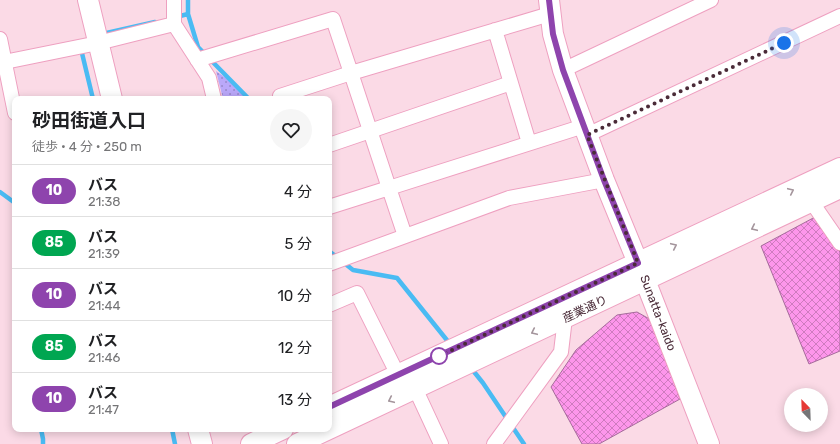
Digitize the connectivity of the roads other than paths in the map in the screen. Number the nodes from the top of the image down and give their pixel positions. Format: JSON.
{"nodes":[{"id":1,"x":88,"y":0,"type":"edge"},
{"id":2,"x":174,"y":0,"type":"edge"},
{"id":3,"x":712,"y":0,"type":"edge"},
{"id":4,"x":550,"y":7,"type":"edge"},
{"id":5,"x":840,"y":16,"type":"edge"},
{"id":6,"x":174,"y":24,"type":"junction"},
{"id":7,"x":495,"y":30,"type":"junction"},
{"id":8,"x":0,"y":39,"type":"edge"},
{"id":9,"x":98,"y":43,"type":"junction"},
{"id":10,"x":197,"y":60,"type":"junction"},
{"id":11,"x":2,"y":62,"type":"edge"},
{"id":12,"x":563,"y":70,"type":"junction"},
{"id":13,"x":351,"y":73,"type":"junction"},
{"id":14,"x":511,"y":83,"type":"junction"},
{"id":15,"x":111,"y":96,"type":"edge"},
{"id":16,"x":213,"y":96,"type":"edge"},
{"id":17,"x":280,"y":96,"type":"dead end"},
{"id":18,"x":12,"y":101,"type":"edge"},
{"id":19,"x":585,"y":130,"type":"junction"},
{"id":20,"x":370,"y":131,"type":"junction"},
{"id":21,"x":529,"y":143,"type":"junction"},
{"id":22,"x":332,"y":144,"type":"edge"},
{"id":23,"x":840,"y":168,"type":"edge"},
{"id":24,"x":604,"y":180,"type":"junction"},
{"id":25,"x":389,"y":188,"type":"junction"},
{"id":26,"x":840,"y":188,"type":"edge"},
{"id":27,"x":811,"y":201,"type":"junction"},
{"id":28,"x":332,"y":207,"type":"edge"},
{"id":29,"x":405,"y":236,"type":"junction"},
{"id":30,"x":840,"y":243,"type":"edge"},
{"id":31,"x":332,"y":263,"type":"edge"},
{"id":32,"x":642,"y":271,"type":"junction"},
{"id":33,"x":332,"y":304,"type":"edge"},
{"id":34,"x":565,"y":318,"type":"junction"},
{"id":35,"x":398,"y":375,"type":"junction"},
{"id":36,"x":415,"y":388,"type":"junction"},
{"id":37,"x":332,"y":406,"type":"edge"},
{"id":38,"x":332,"y":428,"type":"edge"},
{"id":39,"x":199,"y":432,"type":"edge"},
{"id":40,"x":277,"y":432,"type":"edge"},
{"id":41,"x":323,"y":432,"type":"edge"},
{"id":42,"x":202,"y":444,"type":"edge"},
{"id":43,"x":251,"y":444,"type":"edge"},
{"id":44,"x":297,"y":444,"type":"edge"},
{"id":45,"x":441,"y":444,"type":"edge"},
{"id":46,"x":494,"y":444,"type":"edge"},
{"id":47,"x":709,"y":444,"type":"edge"}],
"edges":[{"from":1,"to":9,"type":"street"},
{"from":2,"to":6,"type":"street"},
{"from":3,"to":12,"type":"street"},
{"from":4,"to":7,"type":"street"},
{"from":4,"to":12,"type":"street","name":"Sunatta-kaido"},
{"from":5,"to":19,"type":"street"},
{"from":6,"to":9,"type":"street"},
{"from":6,"to":10,"type":"street"},
{"from":7,"to":13,"type":"street"},
{"from":7,"to":14,"type":"street"},
{"from":8,"to":11,"type":"street"},
{"from":9,"to":11,"type":"street"},
{"from":9,"to":15,"type":"street"},
{"from":10,"to":13,"type":"street"},
{"from":10,"to":16,"type":"street"},
{"from":11,"to":18,"type":"street"},
{"from":12,"to":19,"type":"street","name":"Sunatta-kaido"},
{"from":13,"to":17,"type":"street"},
{"from":13,"to":20,"type":"street"},
{"from":14,"to":20,"type":"street"},
{"from":14,"to":21,"type":"street"},
{"from":19,"to":21,"type":"street"},
{"from":19,"to":24,"type":"street","name":"Sunatta-kaido"},
{"from":20,"to":22,"type":"street"},
{"from":20,"to":25,"type":"street"},
{"from":21,"to":25,"type":"street"},
{"from":32,"to":23,"type":"street","name":"産業通り","one_way":true},
{"from":24,"to":29,"type":"street"},
{"from":24,"to":32,"type":"street","name":"Sunatta-kaido"},
{"from":25,"to":28,"type":"street"},
{"from":25,"to":29,"type":"street"},
{"from":26,"to":27,"type":"street","name":"産業通り"},
{"from":27,"to":30,"type":"street"},
{"from":27,"to":32,"type":"street","name":"産業通り","one_way":true},
{"from":29,"to":31,"type":"street"},
{"from":32,"to":34,"type":"street","name":"産業通り"},
{"from":32,"to":35,"type":"street","name":"産業通り"},
{"from":32,"to":47,"type":"street","name":"Sunatta-kaido"},
{"from":33,"to":35,"type":"street"},
{"from":34,"to":36,"type":"street","name":"産業通り","one_way":true},
{"from":34,"to":46,"type":"street"},
{"from":35,"to":36,"type":"street"},
{"from":35,"to":37,"type":"street","name":"産業通り"},
{"from":36,"to":38,"type":"street","name":"産業通り","one_way":true},
{"from":36,"to":45,"type":"street"},
{"from":39,"to":42,"type":"street"},
{"from":40,"to":43,"type":"street"},
{"from":41,"to":44,"type":"street","name":"産業通り"}]}
